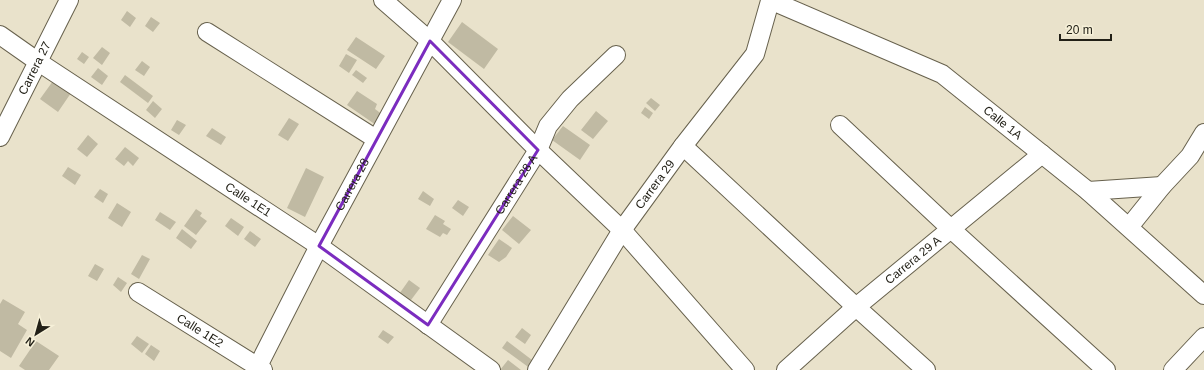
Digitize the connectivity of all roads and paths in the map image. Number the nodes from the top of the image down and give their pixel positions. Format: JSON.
{"nodes":[{"id":1,"x":69,"y":0,"type":"edge"},
{"id":2,"x":383,"y":0,"type":"edge"},
{"id":3,"x":452,"y":0,"type":"edge"},
{"id":4,"x":770,"y":0,"type":"edge"},
{"id":5,"x":207,"y":32,"type":"dead end"},
{"id":6,"x":0,"y":35,"type":"edge"},
{"id":7,"x":430,"y":41,"type":"junction"},
{"id":8,"x":616,"y":55,"type":"dead end"},
{"id":9,"x":38,"y":62,"type":"junction"},
{"id":10,"x":840,"y":125,"type":"dead end"},
{"id":11,"x":1204,"y":133,"type":"edge"},
{"id":12,"x":0,"y":137,"type":"edge"},
{"id":13,"x":376,"y":139,"type":"junction"},
{"id":14,"x":683,"y":146,"type":"junction"},
{"id":15,"x":538,"y":150,"type":"junction"},
{"id":16,"x":1042,"y":154,"type":"junction"},
{"id":17,"x":1162,"y":186,"type":"junction"},
{"id":18,"x":1088,"y":190,"type":"junction"},
{"id":19,"x":1129,"y":227,"type":"junction"},
{"id":20,"x":951,"y":229,"type":"junction"},
{"id":21,"x":622,"y":230,"type":"junction"},
{"id":22,"x":319,"y":246,"type":"junction"},
{"id":23,"x":138,"y":292,"type":"dead end"},
{"id":24,"x":1204,"y":295,"type":"edge"},
{"id":25,"x":856,"y":307,"type":"junction"},
{"id":26,"x":428,"y":325,"type":"junction"},
{"id":27,"x":1204,"y":337,"type":"edge"},
{"id":28,"x":259,"y":369,"type":"edge"},
{"id":29,"x":492,"y":370,"type":"edge"},
{"id":30,"x":537,"y":370,"type":"edge"},
{"id":31,"x":746,"y":370,"type":"edge"},
{"id":32,"x":786,"y":370,"type":"edge"},
{"id":33,"x":926,"y":370,"type":"edge"},
{"id":34,"x":1106,"y":370,"type":"edge"},
{"id":35,"x":1174,"y":370,"type":"edge"}],
"edges":[{"from":1,"to":9,"type":"street","name":"Carrera 27"},
{"from":2,"to":7,"type":"street"},
{"from":3,"to":7,"type":"street","name":"Carrera 28"},
{"from":4,"to":14,"type":"street","name":"Carrera 29"},
{"from":4,"to":16,"type":"street","name":"Calle 1A"},
{"from":5,"to":13,"type":"street"},
{"from":6,"to":9,"type":"street","name":"Calle 1E1"},
{"from":7,"to":13,"type":"street","name":"Carrera 28"},
{"from":7,"to":15,"type":"street"},
{"from":8,"to":15,"type":"street","name":"Carrera 28 A"},
{"from":9,"to":12,"type":"street","name":"Carrera 27"},
{"from":9,"to":22,"type":"street","name":"Calle 1E1"},
{"from":10,"to":20,"type":"street"},
{"from":11,"to":17,"type":"street"},
{"from":13,"to":22,"type":"street","name":"Carrera 28"},
{"from":14,"to":21,"type":"street","name":"Carrera 29"},
{"from":14,"to":25,"type":"street"},
{"from":15,"to":21,"type":"street"},
{"from":15,"to":26,"type":"street","name":"Carrera 28 A"},
{"from":16,"to":18,"type":"street","name":"Calle 1A"},
{"from":16,"to":20,"type":"street","name":"Carrera 29 A"},
{"from":17,"to":18,"type":"street"},
{"from":17,"to":19,"type":"street"},
{"from":18,"to":19,"type":"street","name":"Calle 1A"},
{"from":19,"to":24,"type":"street","name":"Calle 1A"},
{"from":20,"to":25,"type":"street","name":"Carrera 29 A"},
{"from":20,"to":34,"type":"street"},
{"from":21,"to":30,"type":"street","name":"Carrera 29"},
{"from":21,"to":31,"type":"street"},
{"from":22,"to":26,"type":"street","name":"Calle 1E1"},
{"from":22,"to":28,"type":"street","name":"Carrera 28"},
{"from":23,"to":28,"type":"street","name":"Calle 1E2"},
{"from":25,"to":32,"type":"street","name":"Carrera 29 A"},
{"from":25,"to":33,"type":"street"},
{"from":26,"to":29,"type":"street","name":"Calle 1E1"},
{"from":27,"to":35,"type":"street"}]}
